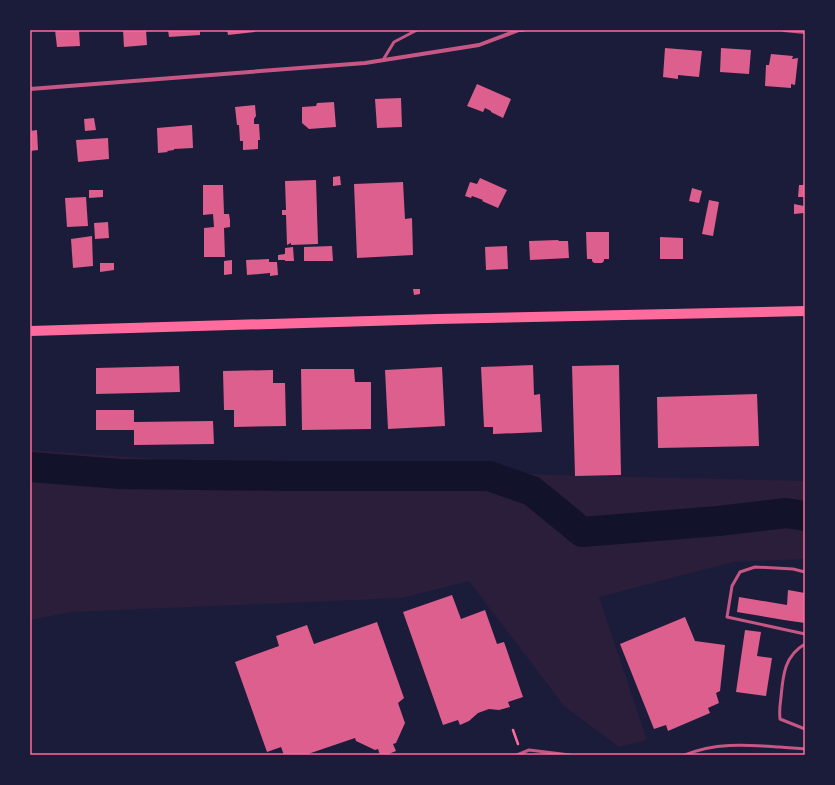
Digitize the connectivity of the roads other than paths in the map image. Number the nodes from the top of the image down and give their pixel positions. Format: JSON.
{"nodes":[{"id":1,"x":417,"y":30,"type":"edge"},
{"id":2,"x":523,"y":30,"type":"edge"},
{"id":3,"x":784,"y":30,"type":"edge"},
{"id":4,"x":805,"y":32,"type":"edge"},
{"id":5,"x":383,"y":60,"type":"junction"},
{"id":6,"x":30,"y":89,"type":"edge"},
{"id":7,"x":805,"y":311,"type":"edge"},
{"id":8,"x":30,"y":331,"type":"edge"},
{"id":9,"x":805,"y":572,"type":"edge"},
{"id":10,"x":805,"y":634,"type":"edge"},
{"id":11,"x":805,"y":644,"type":"edge"},
{"id":12,"x":805,"y":729,"type":"edge"},
{"id":13,"x":805,"y":749,"type":"edge"},
{"id":14,"x":516,"y":755,"type":"edge"},
{"id":15,"x":570,"y":755,"type":"edge"},
{"id":16,"x":685,"y":755,"type":"edge"}],
"edges":[{"from":1,"to":5,"type":"lane"},
{"from":2,"to":5,"type":"street"},
{"from":3,"to":4,"type":"street"},
{"from":5,"to":6,"type":"street"},
{"from":7,"to":8,"type":"main road"},
{"from":9,"to":10,"type":"lane"},
{"from":11,"to":12,"type":"lane"},
{"from":13,"to":16,"type":"lane"},
{"from":14,"to":15,"type":"lane"}]}
